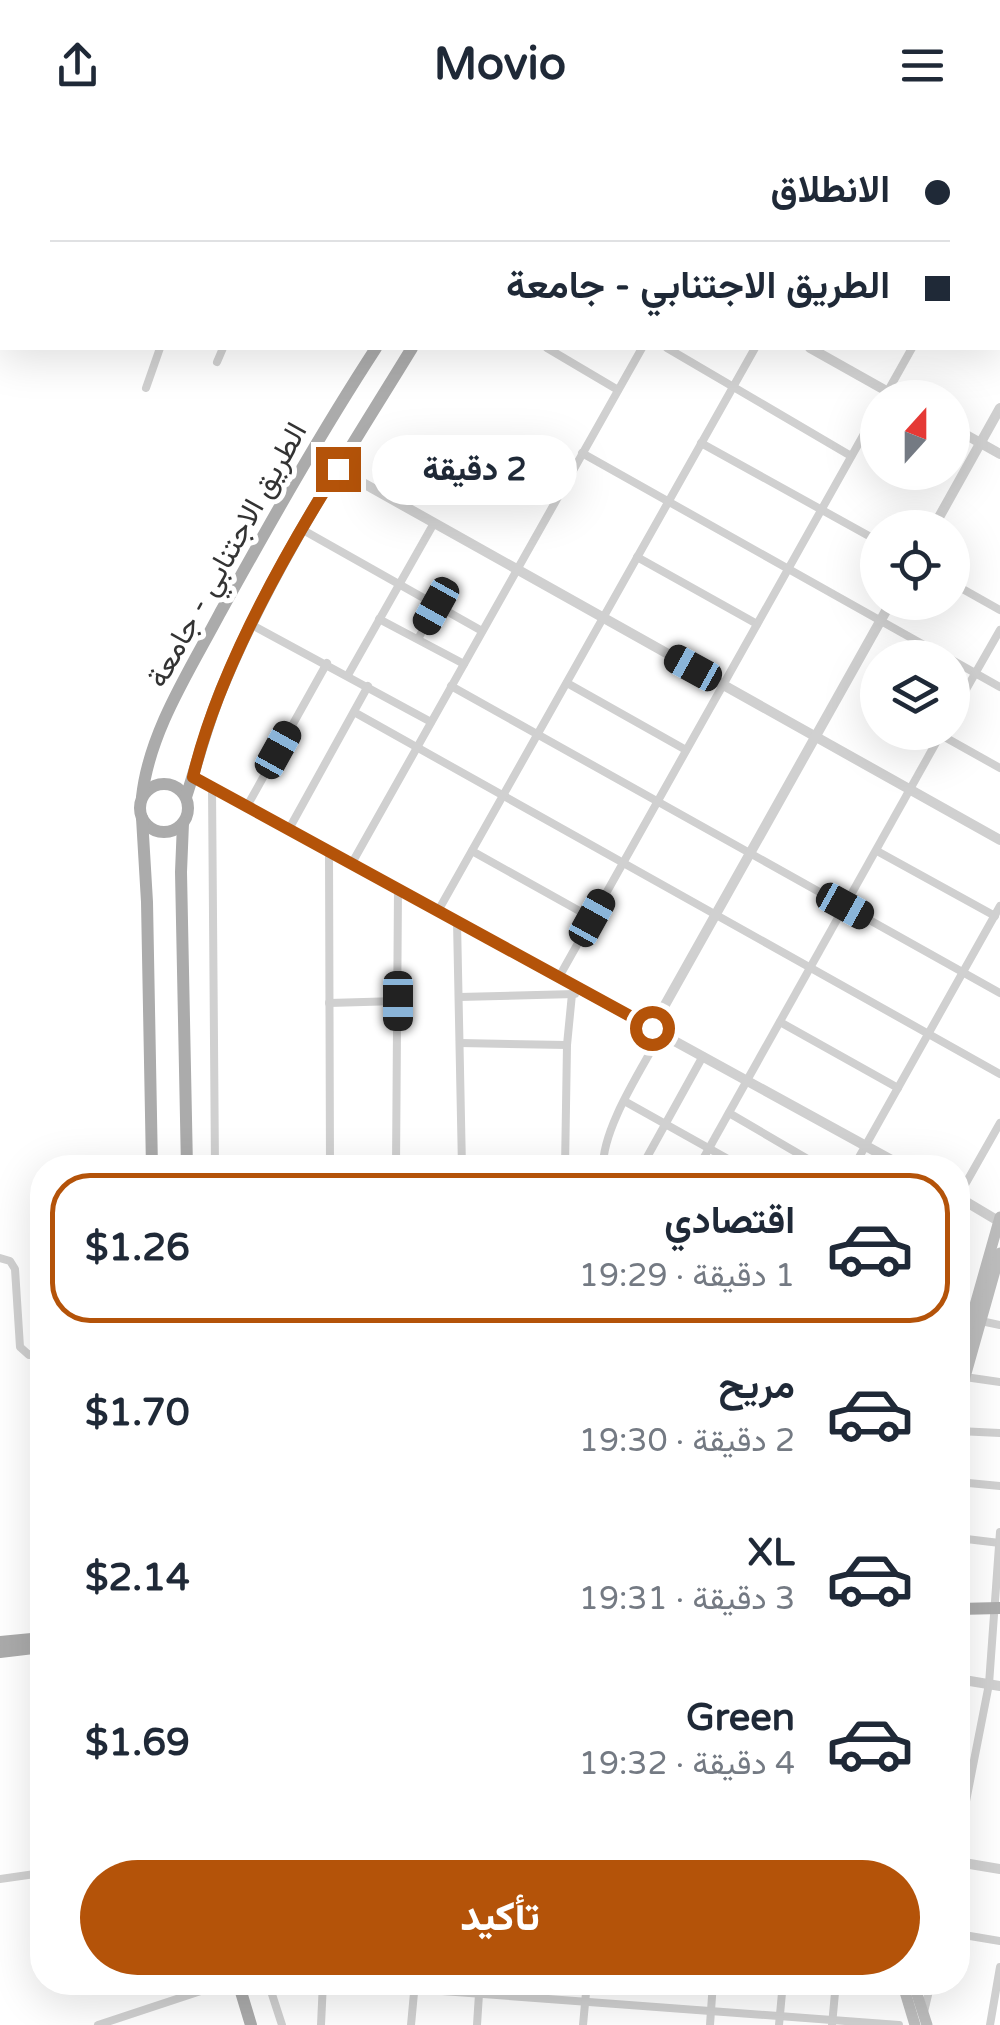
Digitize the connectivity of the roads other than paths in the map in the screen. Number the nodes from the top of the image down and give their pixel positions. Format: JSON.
{"nodes":[{"id":1,"x":159,"y":350,"type":"edge"},
{"id":2,"x":222,"y":350,"type":"edge"},
{"id":3,"x":375,"y":350,"type":"edge"},
{"id":4,"x":411,"y":350,"type":"edge"},
{"id":5,"x":550,"y":350,"type":"edge"},
{"id":6,"x":641,"y":350,"type":"edge"},
{"id":7,"x":669,"y":350,"type":"edge"},
{"id":8,"x":754,"y":350,"type":"edge"},
{"id":9,"x":813,"y":350,"type":"edge"},
{"id":10,"x":911,"y":350,"type":"edge"},
{"id":11,"x":217,"y":362,"type":"dead end"},
{"id":12,"x":863,"y":380,"type":"edge"},
{"id":13,"x":894,"y":380,"type":"edge"},
{"id":14,"x":146,"y":388,"type":"dead end"},
{"id":15,"x":732,"y":388,"type":"junction"},
{"id":16,"x":618,"y":390,"type":"junction"},
{"id":17,"x":1000,"y":408,"type":"edge"},
{"id":18,"x":970,"y":437,"type":"edge"},
{"id":19,"x":860,"y":442,"type":"edge"},
{"id":20,"x":702,"y":443,"type":"junction"},
{"id":21,"x":980,"y":443,"type":"junction"},
{"id":22,"x":582,"y":453,"type":"junction"},
{"id":23,"x":1000,"y":454,"type":"edge"},
{"id":24,"x":852,"y":456,"type":"junction"},
{"id":25,"x":338,"y":469,"type":"junction"},
{"id":26,"x":668,"y":501,"type":"junction"},
{"id":27,"x":821,"y":510,"type":"junction"},
{"id":28,"x":943,"y":510,"type":"edge"},
{"id":29,"x":434,"y":523,"type":"junction"},
{"id":30,"x":302,"y":530,"type":"junction"},
{"id":31,"x":860,"y":531,"type":"edge"},
{"id":32,"x":637,"y":557,"type":"junction"},
{"id":33,"x":788,"y":568,"type":"junction"},
{"id":34,"x":517,"y":570,"type":"junction"},
{"id":35,"x":398,"y":586,"type":"junction"},
{"id":36,"x":970,"y":593,"type":"edge"},
{"id":37,"x":436,"y":606,"type":"junction"},
{"id":38,"x":860,"y":608,"type":"edge"},
{"id":39,"x":1000,"y":610,"type":"edge"},
{"id":40,"x":603,"y":618,"type":"junction"},
{"id":41,"x":380,"y":619,"type":"junction"},
{"id":42,"x":881,"y":620,"type":"joint"},
{"id":43,"x":757,"y":624,"type":"junction"},
{"id":44,"x":252,"y":625,"type":"junction"},
{"id":45,"x":1000,"y":630,"type":"edge"},
{"id":46,"x":482,"y":631,"type":"junction"},
{"id":47,"x":418,"y":639,"type":"junction"},
{"id":48,"x":916,"y":640,"type":"edge"},
{"id":49,"x":327,"y":663,"type":"junction"},
{"id":50,"x":464,"y":664,"type":"junction"},
{"id":51,"x":970,"y":670,"type":"edge"},
{"id":52,"x":976,"y":673,"type":"junction"},
{"id":53,"x":348,"y":675,"type":"junction"},
{"id":54,"x":566,"y":683,"type":"junction"},
{"id":55,"x":970,"y":683,"type":"edge"},
{"id":56,"x":723,"y":685,"type":"junction"},
{"id":57,"x":368,"y":686,"type":"junction"},
{"id":58,"x":451,"y":686,"type":"junction"},
{"id":59,"x":1000,"y":688,"type":"edge"},
{"id":60,"x":354,"y":712,"type":"junction"},
{"id":61,"x":431,"y":722,"type":"junction"},
{"id":62,"x":538,"y":734,"type":"junction"},
{"id":63,"x":815,"y":737,"type":"junction"},
{"id":64,"x":417,"y":748,"type":"junction"},
{"id":65,"x":686,"y":750,"type":"junction"},
{"id":66,"x":933,"y":750,"type":"edge"},
{"id":67,"x":969,"y":750,"type":"edge"},
{"id":68,"x":1000,"y":768,"type":"edge"},
{"id":69,"x":193,"y":777,"type":"junction"},
{"id":70,"x":212,"y":788,"type":"junction"},
{"id":71,"x":910,"y":790,"type":"junction"},
{"id":72,"x":503,"y":796,"type":"junction"},
{"id":73,"x":142,"y":797,"type":"junction"},
{"id":74,"x":186,"y":797,"type":"junction"},
{"id":75,"x":658,"y":801,"type":"junction"},
{"id":76,"x":246,"y":808,"type":"junction"},
{"id":77,"x":142,"y":818,"type":"junction"},
{"id":78,"x":183,"y":823,"type":"junction"},
{"id":79,"x":288,"y":829,"type":"junction"},
{"id":80,"x":1000,"y":840,"type":"edge"},
{"id":81,"x":328,"y":850,"type":"junction"},
{"id":82,"x":472,"y":851,"type":"junction"},
{"id":83,"x":877,"y":851,"type":"junction"},
{"id":84,"x":750,"y":853,"type":"junction"},
{"id":85,"x":352,"y":863,"type":"junction"},
{"id":86,"x":623,"y":863,"type":"junction"},
{"id":87,"x":398,"y":888,"type":"junction"},
{"id":88,"x":845,"y":906,"type":"junction"},
{"id":89,"x":1000,"y":906,"type":"edge"},
{"id":90,"x":438,"y":911,"type":"junction"},
{"id":91,"x":715,"y":914,"type":"junction"},
{"id":92,"x":994,"y":916,"type":"junction"},
{"id":93,"x":592,"y":918,"type":"junction"},
{"id":94,"x":457,"y":921,"type":"junction"},
{"id":95,"x":810,"y":968,"type":"junction"},
{"id":96,"x":963,"y":972,"type":"junction"},
{"id":97,"x":559,"y":977,"type":"junction"},
{"id":98,"x":1000,"y":993,"type":"edge"},
{"id":99,"x":572,"y":994,"type":"junction"},
{"id":100,"x":589,"y":994,"type":"junction"},
{"id":101,"x":459,"y":997,"type":"junction"},
{"id":102,"x":398,"y":1001,"type":"junction"},
{"id":103,"x":329,"y":1003,"type":"junction"},
{"id":104,"x":780,"y":1022,"type":"junction"},
{"id":105,"x":656,"y":1030,"type":"junction"},
{"id":106,"x":928,"y":1034,"type":"junction"},
{"id":107,"x":460,"y":1042,"type":"junction"},
{"id":108,"x":566,"y":1045,"type":"junction"},
{"id":109,"x":703,"y":1056,"type":"junction"},
{"id":110,"x":1000,"y":1074,"type":"edge"},
{"id":111,"x":747,"y":1080,"type":"junction"},
{"id":112,"x":898,"y":1088,"type":"junction"},
{"id":113,"x":626,"y":1102,"type":"junction"},
{"id":114,"x":728,"y":1114,"type":"junction"},
{"id":115,"x":1000,"y":1123,"type":"edge"},
{"id":116,"x":665,"y":1124,"type":"junction"},
{"id":117,"x":866,"y":1145,"type":"junction"},
{"id":118,"x":709,"y":1148,"type":"junction"},
{"id":119,"x":152,"y":1155,"type":"edge"},
{"id":120,"x":186,"y":1155,"type":"edge"},
{"id":121,"x":215,"y":1155,"type":"edge"},
{"id":122,"x":330,"y":1155,"type":"edge"},
{"id":123,"x":396,"y":1155,"type":"edge"},
{"id":124,"x":462,"y":1155,"type":"edge"},
{"id":125,"x":565,"y":1155,"type":"edge"},
{"id":126,"x":604,"y":1155,"type":"edge"},
{"id":127,"x":649,"y":1155,"type":"edge"},
{"id":128,"x":705,"y":1155,"type":"edge"},
{"id":129,"x":721,"y":1155,"type":"edge"},
{"id":130,"x":799,"y":1155,"type":"edge"},
{"id":131,"x":860,"y":1155,"type":"edge"},
{"id":132,"x":883,"y":1155,"type":"edge"},
{"id":133,"x":970,"y":1176,"type":"edge"},
{"id":134,"x":970,"y":1204,"type":"edge"},
{"id":135,"x":1000,"y":1220,"type":"edge"},
{"id":136,"x":0,"y":1258,"type":"edge"},
{"id":137,"x":999,"y":1258,"type":"edge"},
{"id":138,"x":992,"y":1275,"type":"edge"},
{"id":139,"x":981,"y":1320,"type":"junction"},
{"id":140,"x":970,"y":1324,"type":"edge"},
{"id":141,"x":1000,"y":1324,"type":"edge"},
{"id":142,"x":30,"y":1354,"type":"edge"},
{"id":143,"x":970,"y":1359,"type":"edge"},
{"id":144,"x":970,"y":1378,"type":"edge"},
{"id":145,"x":1000,"y":1382,"type":"edge"},
{"id":146,"x":970,"y":1432,"type":"edge"},
{"id":147,"x":1000,"y":1433,"type":"edge"},
{"id":148,"x":970,"y":1483,"type":"edge"},
{"id":149,"x":1000,"y":1486,"type":"edge"},
{"id":150,"x":1000,"y":1532,"type":"edge"},
{"id":151,"x":970,"y":1539,"type":"edge"},
{"id":152,"x":1000,"y":1543,"type":"edge"},
{"id":153,"x":970,"y":1607,"type":"edge"},
{"id":154,"x":995,"y":1608,"type":"edge"},
{"id":155,"x":30,"y":1639,"type":"edge"},
{"id":156,"x":0,"y":1642,"type":"edge"},
{"id":157,"x":30,"y":1648,"type":"edge"},
{"id":158,"x":0,"y":1652,"type":"edge"},
{"id":159,"x":994,"y":1685,"type":"edge"},
{"id":160,"x":970,"y":1790,"type":"edge"},
{"id":161,"x":970,"y":1864,"type":"edge"},
{"id":162,"x":1000,"y":1869,"type":"edge"},
{"id":163,"x":30,"y":1875,"type":"edge"},
{"id":164,"x":0,"y":1879,"type":"edge"},
{"id":165,"x":970,"y":1936,"type":"edge"},
{"id":166,"x":1000,"y":1941,"type":"edge"},
{"id":167,"x":1000,"y":1968,"type":"edge"},
{"id":168,"x":189,"y":1995,"type":"edge"},
{"id":169,"x":242,"y":1995,"type":"edge"},
{"id":170,"x":272,"y":1995,"type":"edge"},
{"id":171,"x":322,"y":1995,"type":"edge"},
{"id":172,"x":414,"y":1995,"type":"edge"},
{"id":173,"x":479,"y":1995,"type":"edge"},
{"id":174,"x":494,"y":1995,"type":"edge"},
{"id":175,"x":586,"y":1995,"type":"edge"},
{"id":176,"x":712,"y":1995,"type":"edge"},
{"id":177,"x":782,"y":1995,"type":"edge"},
{"id":178,"x":835,"y":1995,"type":"edge"},
{"id":179,"x":908,"y":1995,"type":"edge"},
{"id":180,"x":916,"y":1995,"type":"edge"},
{"id":181,"x":928,"y":1995,"type":"edge"},
{"id":182,"x":509,"y":1996,"type":"joint"},
{"id":183,"x":586,"y":2001,"type":"junction"},
{"id":184,"x":711,"y":2009,"type":"junction"},
{"id":185,"x":780,"y":2020,"type":"edge"},
{"id":186,"x":832,"y":2022,"type":"edge"},
{"id":187,"x":922,"y":2022,"type":"edge"},
{"id":188,"x":98,"y":2025,"type":"edge"},
{"id":189,"x":251,"y":2025,"type":"edge"},
{"id":190,"x":282,"y":2025,"type":"edge"},
{"id":191,"x":321,"y":2025,"type":"edge"},
{"id":192,"x":412,"y":2025,"type":"edge"},
{"id":193,"x":477,"y":2025,"type":"edge"},
{"id":194,"x":583,"y":2025,"type":"edge"},
{"id":195,"x":710,"y":2025,"type":"edge"},
{"id":196,"x":899,"y":2025,"type":"edge"},
{"id":197,"x":990,"y":2025,"type":"edge"}],
"edges":[{"from":1,"to":14,"type":"street"},
{"from":2,"to":11,"type":"street"},
{"from":3,"to":73,"type":"main road","name":"الطريق الاجتنابي - جامعة"},
{"from":4,"to":25,"type":"main road","name":"الطريق الاجتنابي - جامعة"},
{"from":5,"to":16,"type":"street"},
{"from":6,"to":16,"type":"street"},
{"from":7,"to":15,"type":"street"},
{"from":8,"to":15,"type":"street"},
{"from":9,"to":12,"type":"street"},
{"from":10,"to":13,"type":"street"},
{"from":15,"to":20,"type":"street"},
{"from":15,"to":24,"type":"street"},
{"from":16,"to":22,"type":"street"},
{"from":17,"to":21,"type":"street"},
{"from":18,"to":21,"type":"street"},
{"from":19,"to":24,"type":"street"},
{"from":20,"to":26,"type":"street"},
{"from":20,"to":27,"type":"street"},
{"from":21,"to":23,"type":"street"},
{"from":21,"to":28,"type":"street"},
{"from":22,"to":26,"type":"street"},
{"from":22,"to":34,"type":"street"},
{"from":24,"to":27,"type":"street"},
{"from":25,"to":29,"type":"street"},
{"from":25,"to":30,"type":"main road","name":"الطريق الاجتنابي - جامعة"},
{"from":26,"to":32,"type":"street"},
{"from":26,"to":33,"type":"street"},
{"from":27,"to":31,"type":"street"},
{"from":27,"to":33,"type":"street"},
{"from":29,"to":34,"type":"street"},
{"from":29,"to":35,"type":"street"},
{"from":30,"to":35,"type":"street"},
{"from":30,"to":44,"type":"main road","name":"الطريق الاجتنابي - جامعة"},
{"from":32,"to":40,"type":"street"},
{"from":32,"to":43,"type":"street"},
{"from":33,"to":38,"type":"street"},
{"from":33,"to":43,"type":"street"},
{"from":34,"to":40,"type":"street"},
{"from":34,"to":46,"type":"street"},
{"from":35,"to":37,"type":"street"},
{"from":35,"to":41,"type":"street"},
{"from":36,"to":39,"type":"street"},
{"from":37,"to":46,"type":"street"},
{"from":37,"to":47,"type":"street"},
{"from":40,"to":54,"type":"street"},
{"from":40,"to":56,"type":"street"},
{"from":41,"to":47,"type":"street"},
{"from":41,"to":53,"type":"street"},
{"from":42,"to":48,"type":"street"},
{"from":42,"to":63,"type":"street"},
{"from":43,"to":56,"type":"street"},
{"from":44,"to":49,"type":"street"},
{"from":44,"to":69,"type":"main road","name":"الطريق الاجتنابي - جامعة"},
{"from":45,"to":52,"type":"street"},
{"from":46,"to":50,"type":"street"},
{"from":47,"to":50,"type":"street"},
{"from":49,"to":53,"type":"street"},
{"from":49,"to":76,"type":"street"},
{"from":50,"to":58,"type":"street"},
{"from":51,"to":52,"type":"street"},
{"from":52,"to":55,"type":"street"},
{"from":52,"to":59,"type":"street"},
{"from":53,"to":57,"type":"street"},
{"from":54,"to":62,"type":"street"},
{"from":54,"to":65,"type":"street"},
{"from":56,"to":63,"type":"street"},
{"from":56,"to":65,"type":"street"},
{"from":57,"to":60,"type":"street"},
{"from":57,"to":61,"type":"street"},
{"from":58,"to":61,"type":"street"},
{"from":58,"to":62,"type":"street"},
{"from":60,"to":64,"type":"street"},
{"from":60,"to":79,"type":"street"},
{"from":61,"to":64,"type":"street"},
{"from":62,"to":72,"type":"street"},
{"from":62,"to":75,"type":"street"},
{"from":63,"to":71,"type":"street"},
{"from":63,"to":84,"type":"street"},
{"from":64,"to":72,"type":"street"},
{"from":64,"to":85,"type":"street"},
{"from":65,"to":75,"type":"street"},
{"from":66,"to":71,"type":"street"},
{"from":67,"to":68,"type":"street"},
{"from":69,"to":70,"type":"street"},
{"from":69,"to":74,"type":"main road","name":"الطريق الاجتنابي - جامعة"},
{"from":70,"to":76,"type":"street"},
{"from":70,"to":121,"type":"street"},
{"from":71,"to":80,"type":"street"},
{"from":71,"to":83,"type":"street"},
{"from":72,"to":82,"type":"street"},
{"from":72,"to":86,"type":"street"},
{"from":73,"to":74,"type":"main road"},
{"from":73,"to":77,"type":"main road"},
{"from":74,"to":78,"type":"main road"},
{"from":75,"to":84,"type":"street"},
{"from":75,"to":86,"type":"street"},
{"from":76,"to":79,"type":"street"},
{"from":77,"to":78,"type":"main road"},
{"from":77,"to":119,"type":"main road"},
{"from":78,"to":120,"type":"main road"},
{"from":79,"to":81,"type":"street"},
{"from":81,"to":85,"type":"street"},
{"from":81,"to":103,"type":"street"},
{"from":82,"to":90,"type":"street"},
{"from":82,"to":93,"type":"street"},
{"from":83,"to":88,"type":"street"},
{"from":83,"to":92,"type":"street"},
{"from":84,"to":88,"type":"street"},
{"from":84,"to":91,"type":"street"},
{"from":85,"to":87,"type":"street"},
{"from":86,"to":91,"type":"street"},
{"from":86,"to":93,"type":"street"},
{"from":87,"to":90,"type":"street"},
{"from":87,"to":102,"type":"street"},
{"from":88,"to":95,"type":"street"},
{"from":88,"to":96,"type":"street"},
{"from":89,"to":92,"type":"street"},
{"from":90,"to":94,"type":"street"},
{"from":91,"to":95,"type":"street"},
{"from":91,"to":105,"type":"street"},
{"from":92,"to":96,"type":"street"},
{"from":93,"to":97,"type":"street"},
{"from":94,"to":97,"type":"street"},
{"from":94,"to":101,"type":"street"},
{"from":95,"to":104,"type":"street"},
{"from":95,"to":106,"type":"street"},
{"from":96,"to":98,"type":"street"},
{"from":96,"to":106,"type":"street"},
{"from":97,"to":100,"type":"street"},
{"from":99,"to":100,"type":"street"},
{"from":99,"to":101,"type":"street"},
{"from":99,"to":108,"type":"street"},
{"from":100,"to":105,"type":"street"},
{"from":101,"to":107,"type":"street"},
{"from":102,"to":103,"type":"street"},
{"from":102,"to":123,"type":"street"},
{"from":103,"to":122,"type":"street"},
{"from":104,"to":111,"type":"street"},
{"from":104,"to":112,"type":"street"},
{"from":105,"to":109,"type":"street"},
{"from":105,"to":113,"type":"street"},
{"from":106,"to":110,"type":"street"},
{"from":106,"to":112,"type":"street"},
{"from":107,"to":108,"type":"street"},
{"from":107,"to":124,"type":"street"},
{"from":108,"to":125,"type":"street"},
{"from":109,"to":111,"type":"street"},
{"from":109,"to":116,"type":"street"},
{"from":111,"to":114,"type":"street"},
{"from":111,"to":117,"type":"street"},
{"from":112,"to":117,"type":"street"},
{"from":113,"to":116,"type":"street"},
{"from":113,"to":126,"type":"street"},
{"from":114,"to":118,"type":"street"},
{"from":114,"to":130,"type":"street"},
{"from":115,"to":133,"type":"street"},
{"from":116,"to":118,"type":"street"},
{"from":116,"to":127,"type":"street"},
{"from":117,"to":131,"type":"street"},
{"from":117,"to":132,"type":"street"},
{"from":118,"to":128,"type":"street"},
{"from":118,"to":129,"type":"street"},
{"from":134,"to":135,"type":"street"},
{"from":135,"to":138,"type":"main road"},
{"from":136,"to":142,"type":"street"},
{"from":137,"to":138,"type":"main road"},
{"from":138,"to":139,"type":"main road"},
{"from":138,"to":140,"type":"main road"},
{"from":139,"to":141,"type":"street"},
{"from":139,"to":143,"type":"main road"},
{"from":144,"to":145,"type":"street"},
{"from":146,"to":147,"type":"street"},
{"from":148,"to":149,"type":"street"},
{"from":150,"to":152,"type":"street"},
{"from":151,"to":152,"type":"street"},
{"from":152,"to":154,"type":"street"},
{"from":153,"to":154,"type":"main road"},
{"from":154,"to":159,"type":"street"},
{"from":155,"to":156,"type":"main road"},
{"from":157,"to":158,"type":"main road"},
{"from":159,"to":160,"type":"street"},
{"from":161,"to":162,"type":"street"},
{"from":163,"to":164,"type":"street"},
{"from":165,"to":166,"type":"street"},
{"from":167,"to":197,"type":"street"},
{"from":168,"to":188,"type":"street"},
{"from":169,"to":189,"type":"main road"},
{"from":170,"to":190,"type":"street"},
{"from":171,"to":191,"type":"street"},
{"from":172,"to":192,"type":"street"},
{"from":173,"to":193,"type":"street"},
{"from":174,"to":182,"type":"street"},
{"from":175,"to":183,"type":"street"},
{"from":176,"to":184,"type":"street"},
{"from":177,"to":185,"type":"street"},
{"from":178,"to":186,"type":"street"},
{"from":179,"to":187,"type":"main road"},
{"from":180,"to":187,"type":"main road"},
{"from":181,"to":187,"type":"street"},
{"from":182,"to":183,"type":"street"},
{"from":183,"to":184,"type":"street"},
{"from":183,"to":194,"type":"street"},
{"from":184,"to":185,"type":"street"},
{"from":184,"to":195,"type":"street"},
{"from":185,"to":186,"type":"street"},
{"from":186,"to":196,"type":"street"}]}
